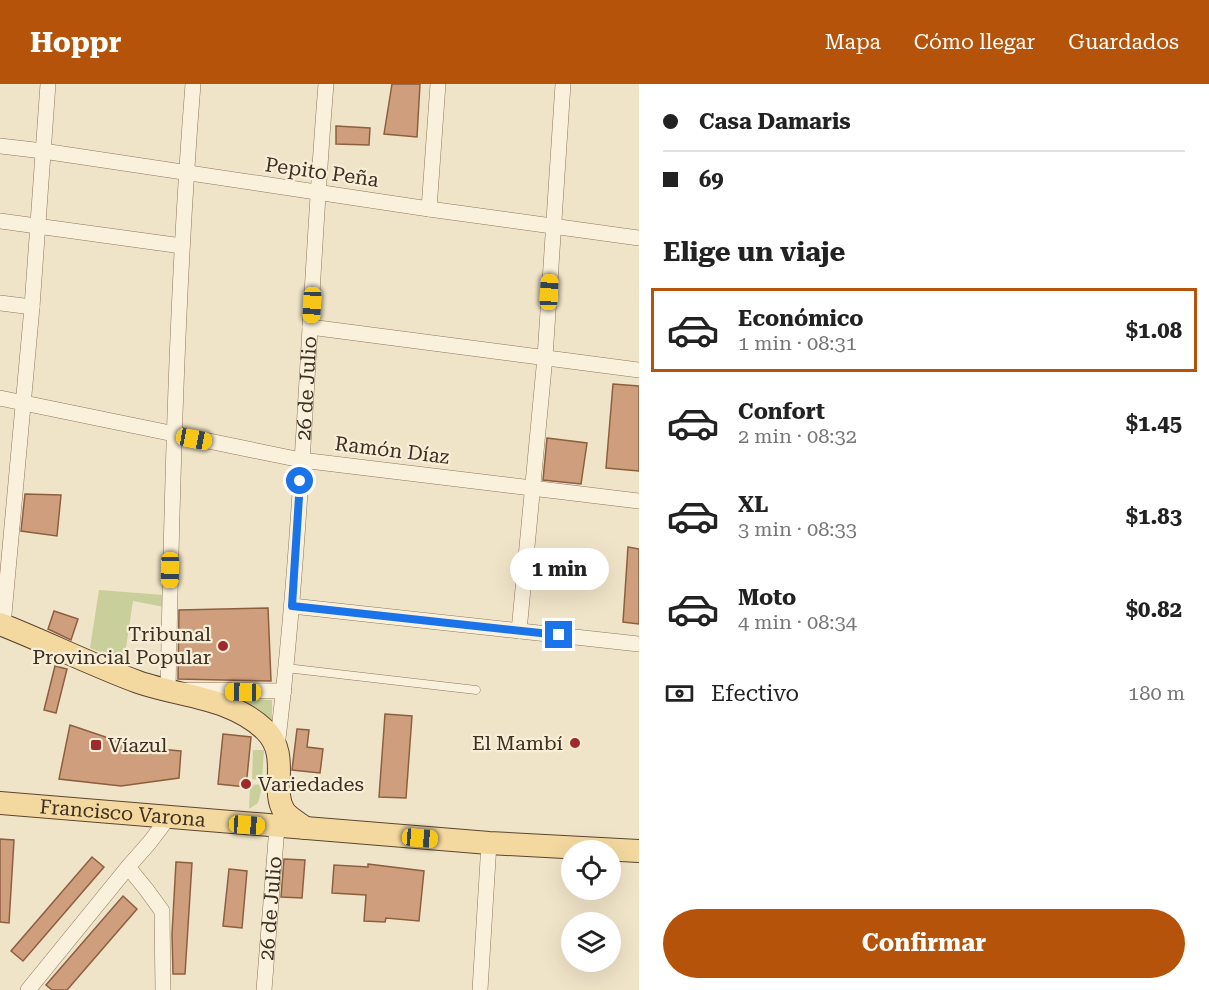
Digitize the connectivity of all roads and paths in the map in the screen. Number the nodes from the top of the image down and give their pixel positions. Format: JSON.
{"nodes":[{"id":1,"x":48,"y":84,"type":"edge"},
{"id":2,"x":193,"y":84,"type":"edge"},
{"id":3,"x":326,"y":84,"type":"edge"},
{"id":4,"x":438,"y":84,"type":"edge"},
{"id":5,"x":563,"y":84,"type":"edge"},
{"id":6,"x":0,"y":146,"type":"edge"},
{"id":7,"x":43,"y":151,"type":"junction"},
{"id":8,"x":186,"y":174,"type":"junction"},
{"id":9,"x":317,"y":192,"type":"junction"},
{"id":10,"x":429,"y":209,"type":"junction"},
{"id":11,"x":0,"y":221,"type":"edge"},
{"id":12,"x":37,"y":227,"type":"junction"},
{"id":13,"x":552,"y":227,"type":"junction"},
{"id":14,"x":639,"y":238,"type":"edge"},
{"id":15,"x":182,"y":246,"type":"junction"},
{"id":16,"x":0,"y":303,"type":"edge"},
{"id":17,"x":32,"y":308,"type":"junction"},
{"id":18,"x":310,"y":327,"type":"junction"},
{"id":19,"x":545,"y":357,"type":"junction"},
{"id":20,"x":639,"y":370,"type":"edge"},
{"id":21,"x":0,"y":398,"type":"edge"},
{"id":22,"x":24,"y":403,"type":"junction"},
{"id":23,"x":173,"y":435,"type":"junction"},
{"id":24,"x":301,"y":460,"type":"junction"},
{"id":25,"x":532,"y":489,"type":"junction"},
{"id":26,"x":639,"y":501,"type":"edge"},
{"id":27,"x":292,"y":606,"type":"junction"},
{"id":28,"x":2,"y":624,"type":"edge"},
{"id":29,"x":519,"y":631,"type":"junction"},
{"id":30,"x":639,"y":644,"type":"edge"},
{"id":31,"x":286,"y":668,"type":"junction"},
{"id":32,"x":168,"y":690,"type":"junction"},
{"id":33,"x":476,"y":690,"type":"dead end"},
{"id":34,"x":284,"y":691,"type":"junction"},
{"id":35,"x":277,"y":747,"type":"junction"},
{"id":36,"x":279,"y":799,"type":"junction"},
{"id":37,"x":0,"y":803,"type":"edge"},
{"id":38,"x":168,"y":818,"type":"junction"},
{"id":39,"x":247,"y":825,"type":"junction"},
{"id":40,"x":278,"y":827,"type":"junction"},
{"id":41,"x":305,"y":828,"type":"junction"},
{"id":42,"x":489,"y":843,"type":"junction"},
{"id":43,"x":639,"y":851,"type":"edge"},
{"id":44,"x":128,"y":867,"type":"junction"},
{"id":45,"x":28,"y":990,"type":"edge"},
{"id":46,"x":163,"y":990,"type":"edge"},
{"id":47,"x":264,"y":990,"type":"edge"},
{"id":48,"x":480,"y":990,"type":"edge"}],
"edges":[{"from":1,"to":7,"type":"street"},
{"from":2,"to":8,"type":"street"},
{"from":3,"to":9,"type":"street","name":"26 de Julio"},
{"from":4,"to":10,"type":"street"},
{"from":5,"to":13,"type":"street"},
{"from":6,"to":7,"type":"street","name":"Pepito Peña"},
{"from":7,"to":8,"type":"street","name":"Pepito Peña"},
{"from":7,"to":12,"type":"street"},
{"from":8,"to":9,"type":"street","name":"Pepito Peña"},
{"from":8,"to":15,"type":"street"},
{"from":9,"to":10,"type":"street","name":"Pepito Peña"},
{"from":9,"to":18,"type":"street","name":"26 de Julio"},
{"from":10,"to":13,"type":"street","name":"Pepito Peña"},
{"from":11,"to":12,"type":"street"},
{"from":12,"to":15,"type":"street"},
{"from":12,"to":17,"type":"street"},
{"from":13,"to":14,"type":"street","name":"Pepito Peña"},
{"from":13,"to":19,"type":"street"},
{"from":15,"to":23,"type":"street"},
{"from":16,"to":17,"type":"street"},
{"from":17,"to":22,"type":"street"},
{"from":18,"to":19,"type":"street"},
{"from":18,"to":24,"type":"street","name":"26 de Julio"},
{"from":19,"to":20,"type":"street"},
{"from":19,"to":25,"type":"street"},
{"from":21,"to":22,"type":"street","name":"Ramón Díaz"},
{"from":22,"to":23,"type":"street","name":"Ramón Díaz"},
{"from":22,"to":28,"type":"street"},
{"from":23,"to":24,"type":"street","name":"Ramón Díaz"},
{"from":23,"to":32,"type":"street"},
{"from":24,"to":25,"type":"street","name":"Ramón Díaz"},
{"from":24,"to":27,"type":"street","name":"26 de Julio"},
{"from":25,"to":26,"type":"street","name":"Ramón Díaz"},
{"from":25,"to":29,"type":"street"},
{"from":27,"to":29,"type":"street"},
{"from":27,"to":31,"type":"street","name":"26 de Julio"},
{"from":28,"to":32,"type":"main road"},
{"from":29,"to":30,"type":"street"},
{"from":31,"to":33,"type":"lane"},
{"from":31,"to":34,"type":"street","name":"26 de Julio"},
{"from":32,"to":34,"type":"street"},
{"from":32,"to":35,"type":"main road"},
{"from":34,"to":35,"type":"street","name":"26 de Julio"},
{"from":35,"to":36,"type":"main road"},
{"from":36,"to":39,"type":"main road"},
{"from":36,"to":41,"type":"main road"},
{"from":37,"to":38,"type":"main road","name":"Francisco Varona"},
{"from":38,"to":39,"type":"main road","name":"Francisco Varona"},
{"from":38,"to":44,"type":"street"},
{"from":39,"to":40,"type":"main road","name":"Francisco Varona"},
{"from":40,"to":41,"type":"main road","name":"Francisco Varona"},
{"from":40,"to":47,"type":"street","name":"26 de Julio"},
{"from":41,"to":42,"type":"main road","name":"Francisco Varona"},
{"from":42,"to":43,"type":"main road","name":"Francisco Varona"},
{"from":42,"to":48,"type":"street"},
{"from":44,"to":45,"type":"street"},
{"from":44,"to":46,"type":"street"}]}
